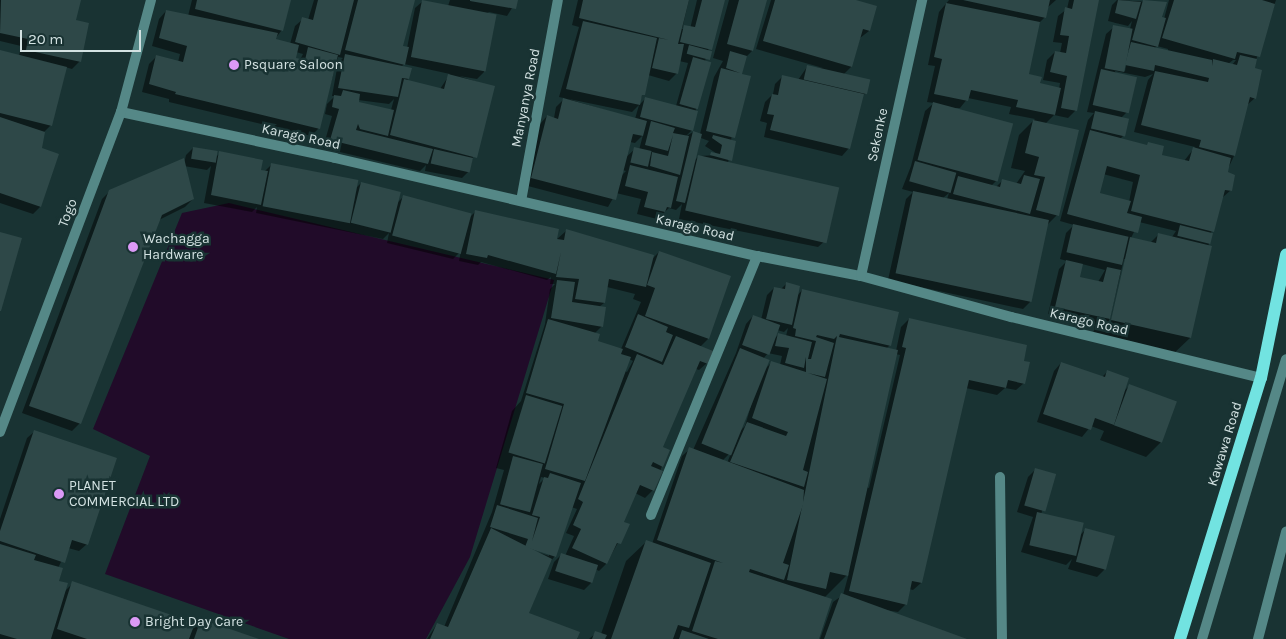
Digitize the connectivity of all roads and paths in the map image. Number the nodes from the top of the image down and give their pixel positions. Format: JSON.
{"nodes":[{"id":1,"x":151,"y":0,"type":"edge"},
{"id":2,"x":558,"y":0,"type":"edge"},
{"id":3,"x":922,"y":0,"type":"edge"},
{"id":4,"x":122,"y":112,"type":"junction"},
{"id":5,"x":520,"y":201,"type":"junction"},
{"id":6,"x":1286,"y":255,"type":"edge"},
{"id":7,"x":757,"y":256,"type":"junction"},
{"id":8,"x":861,"y":276,"type":"junction"},
{"id":9,"x":1286,"y":358,"type":"edge"},
{"id":10,"x":1261,"y":378,"type":"junction"},
{"id":11,"x":2,"y":418,"type":"edge"},
{"id":12,"x":0,"y":432,"type":"edge"},
{"id":13,"x":1000,"y":477,"type":"dead end"},
{"id":14,"x":651,"y":515,"type":"dead end"},
{"id":15,"x":1286,"y":532,"type":"edge"},
{"id":16,"x":1002,"y":639,"type":"edge"},
{"id":17,"x":1180,"y":639,"type":"edge"},
{"id":18,"x":1202,"y":639,"type":"edge"},
{"id":19,"x":1258,"y":639,"type":"edge"}],
"edges":[{"from":1,"to":4,"type":"street","name":"Togo"},
{"from":2,"to":5,"type":"street","name":"Manyanya Road"},
{"from":3,"to":8,"type":"street","name":"Sekenke"},
{"from":4,"to":5,"type":"street","name":"Karago Road"},
{"from":4,"to":11,"type":"street","name":"Togo"},
{"from":5,"to":7,"type":"street","name":"Karago Road"},
{"from":6,"to":10,"type":"main road","name":"Kawawa Road"},
{"from":7,"to":8,"type":"street","name":"Karago Road"},
{"from":7,"to":14,"type":"street"},
{"from":8,"to":10,"type":"street","name":"Karago Road"},
{"from":9,"to":18,"type":"street"},
{"from":10,"to":17,"type":"main road","name":"Kawawa Road"},
{"from":11,"to":12,"type":"street","name":"Togo"},
{"from":13,"to":16,"type":"street"},
{"from":15,"to":19,"type":"street"}]}
